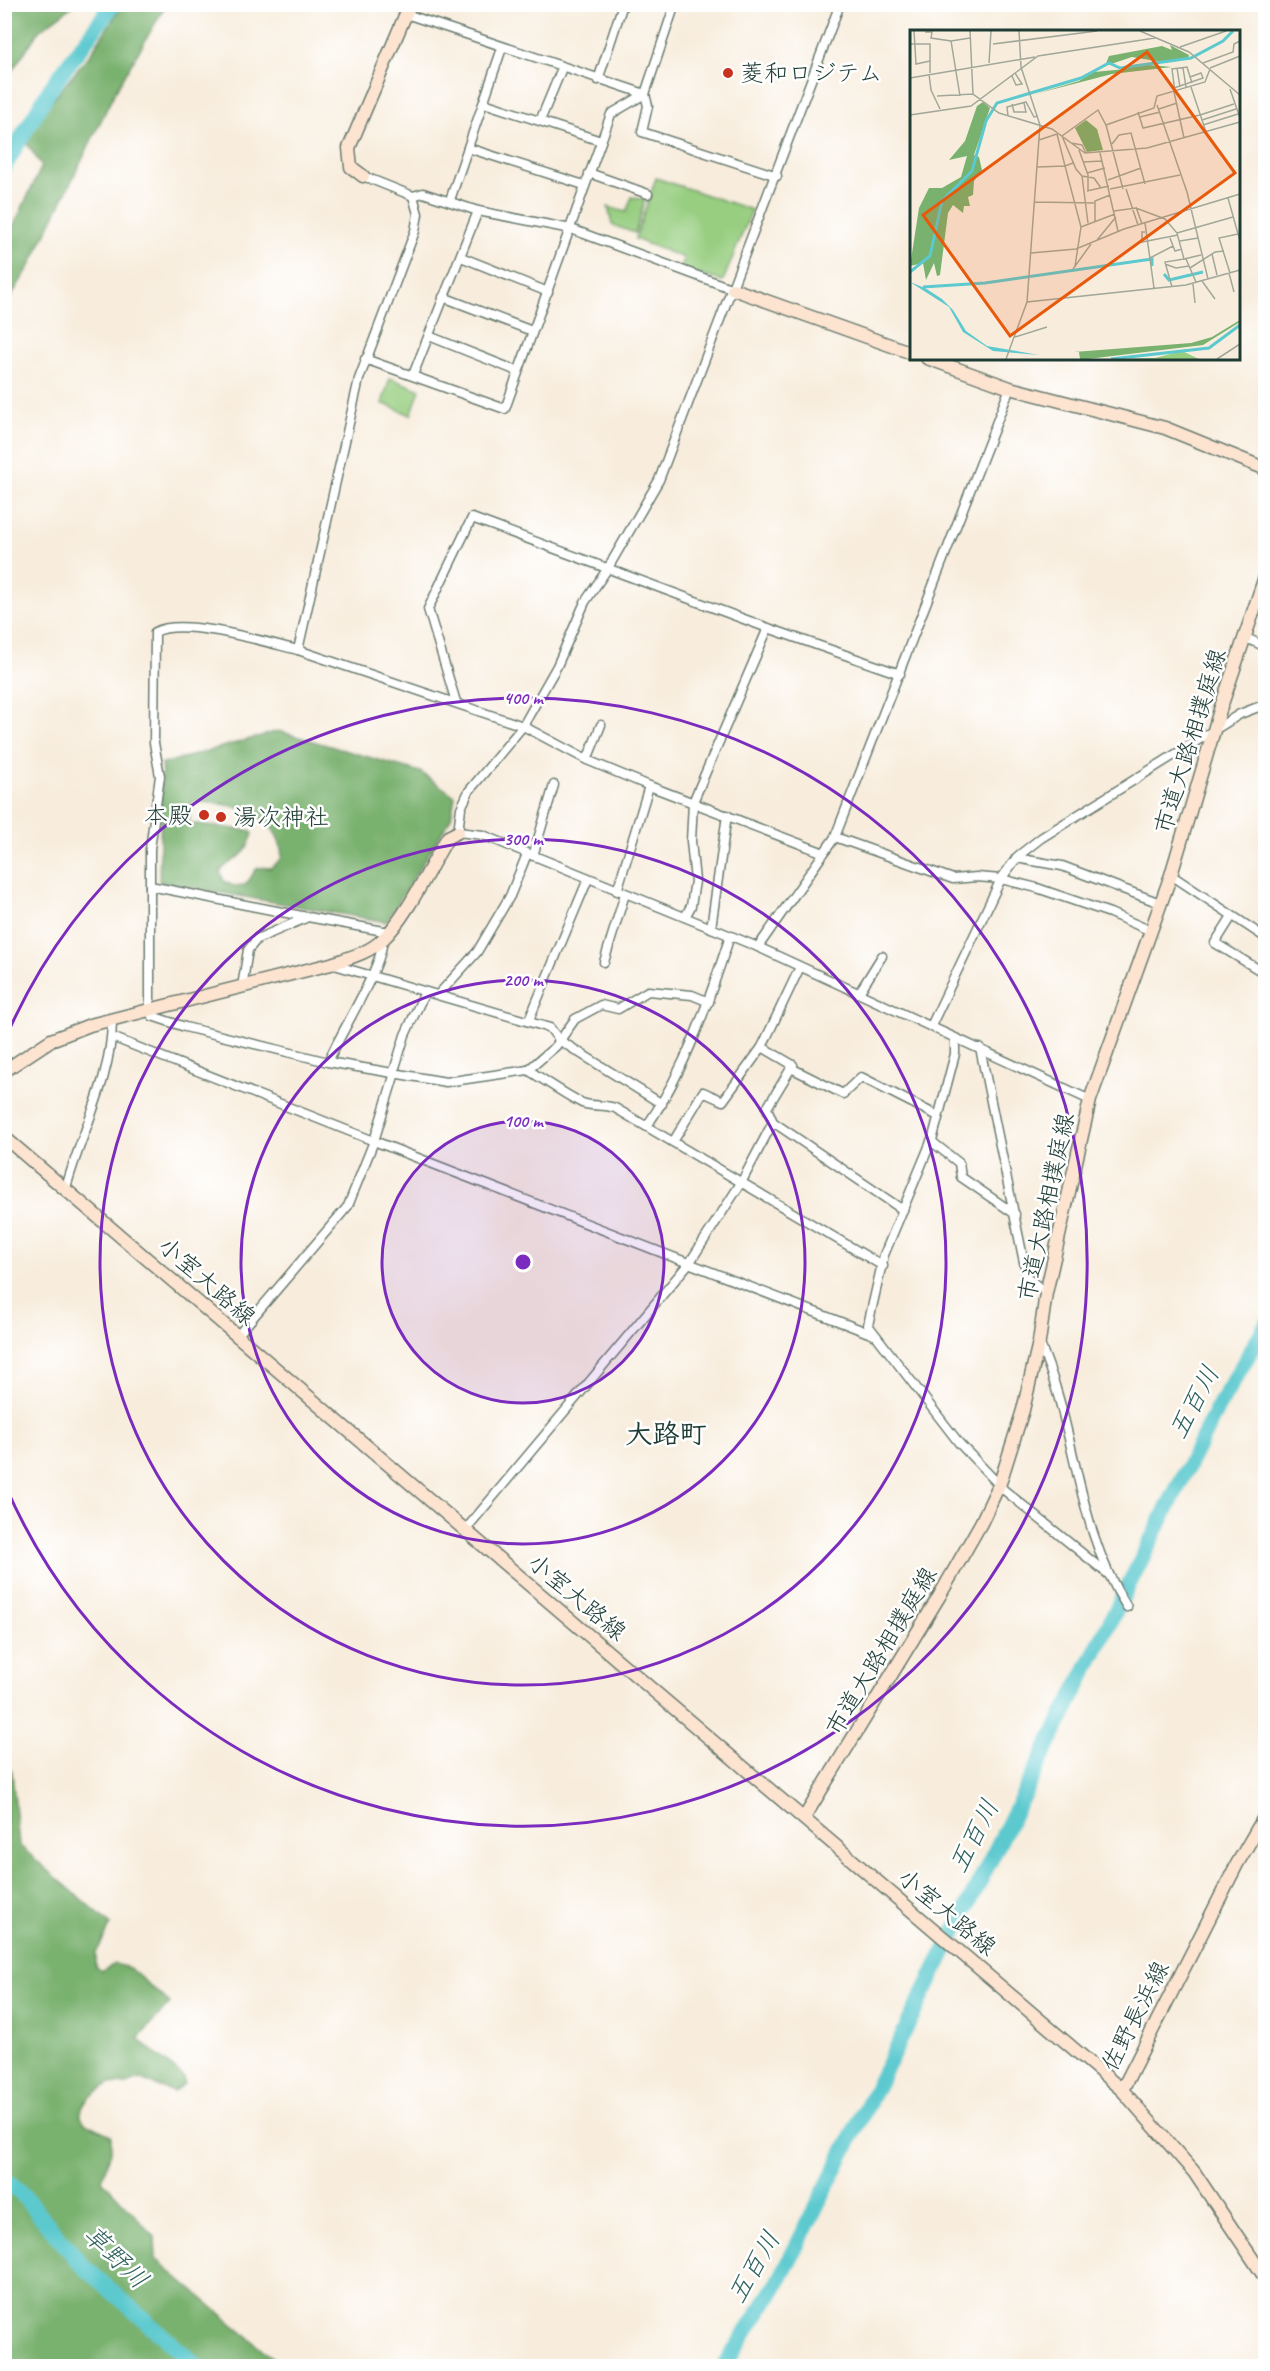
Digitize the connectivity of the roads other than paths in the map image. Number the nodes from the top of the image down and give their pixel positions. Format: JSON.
{"nodes":[{"id":1,"x":622,"y":4,"type":"edge"},
{"id":2,"x":675,"y":4,"type":"edge"},
{"id":3,"x":840,"y":4,"type":"edge"},
{"id":4,"x":407,"y":8,"type":"edge"},
{"id":5,"x":502,"y":48,"type":"junction"},
{"id":6,"x":562,"y":68,"type":"junction"},
{"id":7,"x":598,"y":80,"type":"junction"},
{"id":8,"x":645,"y":94,"type":"junction"},
{"id":9,"x":484,"y":103,"type":"junction"},
{"id":10,"x":540,"y":121,"type":"junction"},
{"id":11,"x":601,"y":141,"type":"junction"},
{"id":12,"x":468,"y":148,"type":"junction"},
{"id":13,"x":589,"y":173,"type":"junction"},
{"id":14,"x":363,"y":176,"type":"joint"},
{"id":15,"x":777,"y":176,"type":"junction"},
{"id":16,"x":585,"y":185,"type":"junction"},
{"id":17,"x":648,"y":194,"type":"dead end"},
{"id":18,"x":414,"y":196,"type":"junction"},
{"id":19,"x":450,"y":200,"type":"junction"},
{"id":20,"x":478,"y":211,"type":"junction"},
{"id":21,"x":571,"y":229,"type":"junction"},
{"id":22,"x":461,"y":257,"type":"junction"},
{"id":23,"x":733,"y":289,"type":"junction"},
{"id":24,"x":548,"y":292,"type":"junction"},
{"id":25,"x":443,"y":297,"type":"junction"},
{"id":26,"x":532,"y":331,"type":"junction"},
{"id":27,"x":429,"y":336,"type":"junction"},
{"id":28,"x":910,"y":352,"type":"edge"},
{"id":29,"x":365,"y":359,"type":"junction"},
{"id":30,"x":933,"y":360,"type":"edge"},
{"id":31,"x":517,"y":370,"type":"junction"},
{"id":32,"x":413,"y":375,"type":"junction"},
{"id":33,"x":1010,"y":388,"type":"junction"},
{"id":34,"x":1266,"y":469,"type":"edge"},
{"id":35,"x":608,"y":568,"type":"junction"},
{"id":36,"x":1266,"y":574,"type":"edge"},
{"id":37,"x":768,"y":628,"type":"junction"},
{"id":38,"x":1244,"y":637,"type":"junction"},
{"id":39,"x":1266,"y":647,"type":"edge"},
{"id":40,"x":298,"y":650,"type":"junction"},
{"id":41,"x":900,"y":674,"type":"junction"},
{"id":42,"x":456,"y":702,"type":"junction"},
{"id":43,"x":1266,"y":704,"type":"edge"},
{"id":44,"x":601,"y":725,"type":"dead end"},
{"id":45,"x":524,"y":726,"type":"junction"},
{"id":46,"x":1214,"y":733,"type":"junction"},
{"id":47,"x":587,"y":759,"type":"junction"},
{"id":48,"x":554,"y":785,"type":"dead end"},
{"id":49,"x":649,"y":786,"type":"junction"},
{"id":50,"x":693,"y":802,"type":"junction"},
{"id":51,"x":727,"y":815,"type":"junction"},
{"id":52,"x":458,"y":832,"type":"junction"},
{"id":53,"x":835,"y":837,"type":"junction"},
{"id":54,"x":824,"y":853,"type":"junction"},
{"id":55,"x":530,"y":855,"type":"junction"},
{"id":56,"x":1016,"y":858,"type":"junction"},
{"id":57,"x":1171,"y":875,"type":"junction"},
{"id":58,"x":588,"y":879,"type":"junction"},
{"id":59,"x":1001,"y":879,"type":"junction"},
{"id":60,"x":150,"y":886,"type":"junction"},
{"id":61,"x":621,"y":893,"type":"junction"},
{"id":62,"x":1160,"y":903,"type":"junction"},
{"id":63,"x":1232,"y":916,"type":"junction"},
{"id":64,"x":308,"y":917,"type":"junction"},
{"id":65,"x":685,"y":917,"type":"junction"},
{"id":66,"x":711,"y":928,"type":"junction"},
{"id":67,"x":1151,"y":931,"type":"junction"},
{"id":68,"x":730,"y":936,"type":"junction"},
{"id":69,"x":385,"y":937,"type":"junction"},
{"id":70,"x":1266,"y":938,"type":"edge"},
{"id":71,"x":758,"y":947,"type":"junction"},
{"id":72,"x":882,"y":956,"type":"dead end"},
{"id":73,"x":604,"y":962,"type":"dead end"},
{"id":74,"x":331,"y":964,"type":"junction"},
{"id":75,"x":800,"y":967,"type":"junction"},
{"id":76,"x":1266,"y":974,"type":"edge"},
{"id":77,"x":370,"y":977,"type":"junction"},
{"id":78,"x":242,"y":987,"type":"junction"},
{"id":79,"x":426,"y":992,"type":"junction"},
{"id":80,"x":859,"y":993,"type":"junction"},
{"id":81,"x":438,"y":995,"type":"junction"},
{"id":82,"x":709,"y":1002,"type":"junction"},
{"id":83,"x":150,"y":1010,"type":"junction"},
{"id":84,"x":112,"y":1020,"type":"junction"},
{"id":85,"x":529,"y":1020,"type":"junction"},
{"id":86,"x":931,"y":1026,"type":"junction"},
{"id":87,"x":112,"y":1037,"type":"junction"},
{"id":88,"x":955,"y":1039,"type":"junction"},
{"id":89,"x":559,"y":1040,"type":"junction"},
{"id":90,"x":762,"y":1047,"type":"junction"},
{"id":91,"x":981,"y":1048,"type":"junction"},
{"id":92,"x":328,"y":1062,"type":"junction"},
{"id":93,"x":791,"y":1068,"type":"junction"},
{"id":94,"x":528,"y":1070,"type":"junction"},
{"id":95,"x":4,"y":1071,"type":"edge"},
{"id":96,"x":394,"y":1073,"type":"junction"},
{"id":97,"x":1090,"y":1100,"type":"junction"},
{"id":98,"x":662,"y":1104,"type":"junction"},
{"id":99,"x":938,"y":1116,"type":"junction"},
{"id":100,"x":773,"y":1122,"type":"junction"},
{"id":101,"x":647,"y":1126,"type":"junction"},
{"id":102,"x":4,"y":1137,"type":"edge"},
{"id":103,"x":374,"y":1141,"type":"junction"},
{"id":104,"x":931,"y":1141,"type":"junction"},
{"id":105,"x":673,"y":1142,"type":"junction"},
{"id":106,"x":741,"y":1183,"type":"junction"},
{"id":107,"x":66,"y":1188,"type":"junction"},
{"id":108,"x":903,"y":1210,"type":"junction"},
{"id":109,"x":1014,"y":1214,"type":"junction"},
{"id":110,"x":690,"y":1262,"type":"junction"},
{"id":111,"x":883,"y":1266,"type":"junction"},
{"id":112,"x":1046,"y":1293,"type":"junction"},
{"id":113,"x":238,"y":1335,"type":"junction"},
{"id":114,"x":873,"y":1335,"type":"junction"},
{"id":115,"x":1039,"y":1342,"type":"junction"},
{"id":116,"x":1000,"y":1483,"type":"junction"},
{"id":117,"x":466,"y":1530,"type":"junction"},
{"id":118,"x":1109,"y":1575,"type":"junction"},
{"id":119,"x":1127,"y":1607,"type":"dead end"},
{"id":120,"x":1266,"y":1814,"type":"edge"},
{"id":121,"x":804,"y":1818,"type":"junction"},
{"id":122,"x":1122,"y":2090,"type":"junction"},
{"id":123,"x":1266,"y":2279,"type":"edge"}],
"edges":[{"from":1,"to":7,"type":"street"},
{"from":2,"to":8,"type":"street"},
{"from":3,"to":15,"type":"street"},
{"from":4,"to":5,"type":"street"},
{"from":4,"to":14,"type":"street"},
{"from":5,"to":6,"type":"street"},
{"from":5,"to":9,"type":"street"},
{"from":6,"to":7,"type":"street"},
{"from":6,"to":10,"type":"street"},
{"from":7,"to":8,"type":"street"},
{"from":8,"to":11,"type":"street"},
{"from":8,"to":15,"type":"street"},
{"from":9,"to":10,"type":"street"},
{"from":9,"to":12,"type":"street"},
{"from":10,"to":11,"type":"street"},
{"from":11,"to":13,"type":"street"},
{"from":12,"to":16,"type":"street"},
{"from":12,"to":19,"type":"street"},
{"from":13,"to":16,"type":"street"},
{"from":13,"to":17,"type":"street"},
{"from":14,"to":18,"type":"street"},
{"from":15,"to":23,"type":"street"},
{"from":16,"to":21,"type":"street"},
{"from":18,"to":19,"type":"street"},
{"from":18,"to":29,"type":"street"},
{"from":19,"to":20,"type":"street"},
{"from":20,"to":21,"type":"street"},
{"from":20,"to":22,"type":"street"},
{"from":21,"to":23,"type":"street"},
{"from":21,"to":24,"type":"street"},
{"from":22,"to":24,"type":"street"},
{"from":22,"to":25,"type":"street"},
{"from":23,"to":28,"type":"street"},
{"from":23,"to":35,"type":"street"},
{"from":24,"to":26,"type":"street"},
{"from":25,"to":26,"type":"street"},
{"from":25,"to":27,"type":"street"},
{"from":26,"to":31,"type":"street"},
{"from":27,"to":31,"type":"street"},
{"from":27,"to":32,"type":"street"},
{"from":29,"to":32,"type":"street"},
{"from":29,"to":40,"type":"street"},
{"from":30,"to":33,"type":"street"},
{"from":31,"to":32,"type":"street"},
{"from":33,"to":34,"type":"street"},
{"from":33,"to":41,"type":"street"},
{"from":35,"to":37,"type":"street"},
{"from":35,"to":42,"type":"street"},
{"from":35,"to":45,"type":"street"},
{"from":36,"to":38,"type":"street","name":"市道大路相撲庭線"},
{"from":37,"to":41,"type":"street"},
{"from":37,"to":50,"type":"street"},
{"from":38,"to":39,"type":"street"},
{"from":38,"to":46,"type":"street","name":"市道大路相撲庭線"},
{"from":40,"to":42,"type":"street"},
{"from":40,"to":60,"type":"street"},
{"from":41,"to":53,"type":"street"},
{"from":42,"to":45,"type":"street"},
{"from":43,"to":46,"type":"street"},
{"from":44,"to":47,"type":"street"},
{"from":45,"to":47,"type":"street"},
{"from":45,"to":52,"type":"street"},
{"from":46,"to":56,"type":"street"},
{"from":46,"to":57,"type":"street","name":"市道大路相撲庭線"},
{"from":47,"to":49,"type":"street"},
{"from":48,"to":55,"type":"street"},
{"from":49,"to":50,"type":"street"},
{"from":49,"to":61,"type":"street"},
{"from":50,"to":51,"type":"street"},
{"from":50,"to":65,"type":"street"},
{"from":51,"to":54,"type":"street"},
{"from":51,"to":66,"type":"street"},
{"from":52,"to":55,"type":"street"},
{"from":52,"to":69,"type":"street"},
{"from":53,"to":54,"type":"street"},
{"from":53,"to":59,"type":"street"},
{"from":54,"to":71,"type":"street"},
{"from":55,"to":58,"type":"street"},
{"from":55,"to":81,"type":"street"},
{"from":56,"to":59,"type":"street"},
{"from":56,"to":62,"type":"street"},
{"from":57,"to":62,"type":"street","name":"市道大路相撲庭線"},
{"from":57,"to":63,"type":"street"},
{"from":58,"to":61,"type":"street"},
{"from":58,"to":85,"type":"street"},
{"from":59,"to":67,"type":"street"},
{"from":59,"to":86,"type":"street"},
{"from":60,"to":64,"type":"street"},
{"from":60,"to":83,"type":"street"},
{"from":61,"to":65,"type":"street"},
{"from":61,"to":73,"type":"street"},
{"from":62,"to":67,"type":"street","name":"市道大路相撲庭線"},
{"from":63,"to":70,"type":"street"},
{"from":63,"to":76,"type":"street"},
{"from":64,"to":69,"type":"street"},
{"from":64,"to":78,"type":"street"},
{"from":65,"to":66,"type":"street"},
{"from":66,"to":68,"type":"street"},
{"from":67,"to":97,"type":"street","name":"市道大路相撲庭線"},
{"from":68,"to":71,"type":"street"},
{"from":68,"to":82,"type":"street"},
{"from":69,"to":74,"type":"street"},
{"from":69,"to":77,"type":"street"},
{"from":71,"to":75,"type":"street"},
{"from":72,"to":80,"type":"street"},
{"from":74,"to":77,"type":"street"},
{"from":74,"to":78,"type":"street"},
{"from":75,"to":80,"type":"street"},
{"from":75,"to":90,"type":"street"},
{"from":77,"to":79,"type":"street"},
{"from":77,"to":92,"type":"street"},
{"from":78,"to":83,"type":"street"},
{"from":79,"to":81,"type":"street"},
{"from":79,"to":96,"type":"street"},
{"from":80,"to":86,"type":"street"},
{"from":81,"to":85,"type":"street"},
{"from":82,"to":89,"type":"street"},
{"from":82,"to":98,"type":"street"},
{"from":83,"to":84,"type":"street"},
{"from":83,"to":92,"type":"street"},
{"from":84,"to":87,"type":"street"},
{"from":84,"to":95,"type":"street"},
{"from":85,"to":89,"type":"street"},
{"from":86,"to":88,"type":"street"},
{"from":87,"to":103,"type":"street"},
{"from":87,"to":107,"type":"street"},
{"from":88,"to":91,"type":"street"},
{"from":88,"to":99,"type":"street"},
{"from":89,"to":94,"type":"street"},
{"from":89,"to":98,"type":"street"},
{"from":90,"to":93,"type":"street"},
{"from":90,"to":105,"type":"street"},
{"from":91,"to":97,"type":"street"},
{"from":91,"to":109,"type":"street"},
{"from":92,"to":96,"type":"street"},
{"from":93,"to":99,"type":"street"},
{"from":93,"to":100,"type":"street"},
{"from":94,"to":96,"type":"street"},
{"from":94,"to":101,"type":"street"},
{"from":96,"to":103,"type":"street"},
{"from":97,"to":112,"type":"street","name":"市道大路相撲庭線"},
{"from":98,"to":101,"type":"street"},
{"from":99,"to":104,"type":"street"},
{"from":100,"to":106,"type":"street"},
{"from":100,"to":108,"type":"street"},
{"from":101,"to":105,"type":"street"},
{"from":102,"to":107,"type":"street","name":"小室大路線"},
{"from":103,"to":110,"type":"street"},
{"from":103,"to":113,"type":"street"},
{"from":104,"to":108,"type":"street"},
{"from":104,"to":109,"type":"street"},
{"from":105,"to":106,"type":"street"},
{"from":106,"to":110,"type":"street"},
{"from":106,"to":111,"type":"street"},
{"from":107,"to":113,"type":"street","name":"小室大路線"},
{"from":108,"to":111,"type":"street"},
{"from":109,"to":112,"type":"street"},
{"from":110,"to":114,"type":"street"},
{"from":110,"to":117,"type":"street"},
{"from":111,"to":114,"type":"street"},
{"from":112,"to":115,"type":"street","name":"市道大路相撲庭線"},
{"from":113,"to":117,"type":"street","name":"小室大路線"},
{"from":114,"to":116,"type":"street"},
{"from":115,"to":116,"type":"street","name":"市道大路相撲庭線"},
{"from":115,"to":118,"type":"street"},
{"from":116,"to":118,"type":"street"},
{"from":116,"to":121,"type":"street","name":"市道大路相撲庭線"},
{"from":117,"to":121,"type":"street","name":"小室大路線"},
{"from":118,"to":119,"type":"street"},
{"from":120,"to":122,"type":"street","name":"佐野長浜線"},
{"from":121,"to":122,"type":"street","name":"小室大路線"},
{"from":122,"to":123,"type":"street","name":"佐野長浜線"}]}
